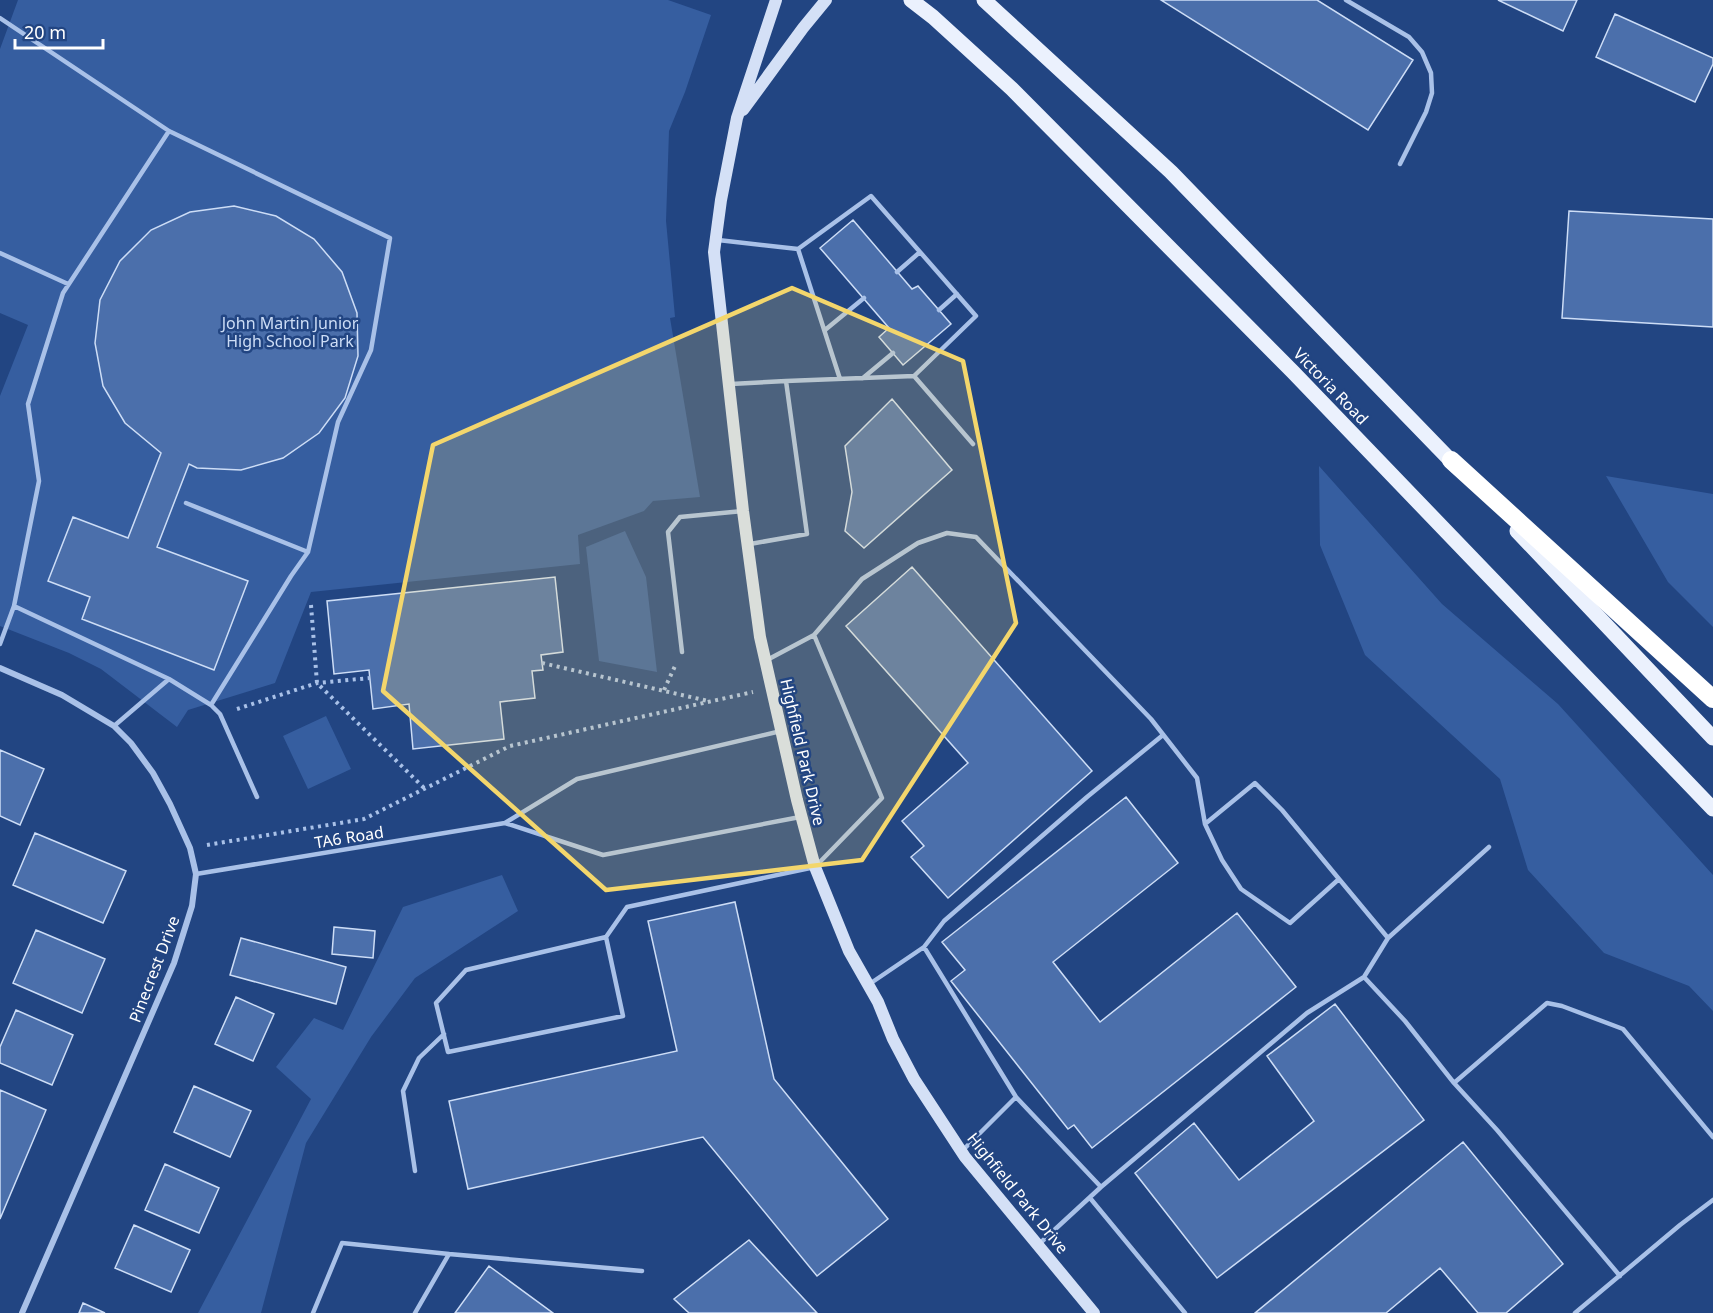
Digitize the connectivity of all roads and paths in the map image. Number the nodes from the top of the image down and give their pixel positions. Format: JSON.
{"nodes":[{"id":1,"x":776,"y":0,"type":"edge"},
{"id":2,"x":826,"y":0,"type":"edge"},
{"id":3,"x":911,"y":0,"type":"edge"},
{"id":4,"x":984,"y":0,"type":"edge"},
{"id":5,"x":1346,"y":0,"type":"edge"},
{"id":6,"x":0,"y":18,"type":"edge"},
{"id":7,"x":737,"y":118,"type":"junction"},
{"id":8,"x":169,"y":131,"type":"junction"},
{"id":9,"x":1400,"y":164,"type":"dead end"},
{"id":10,"x":715,"y":239,"type":"junction"},
{"id":11,"x":798,"y":249,"type":"junction"},
{"id":12,"x":920,"y":252,"type":"junction"},
{"id":13,"x":0,"y":253,"type":"edge"},
{"id":14,"x":897,"y":272,"type":"dead end"},
{"id":15,"x":68,"y":284,"type":"junction"},
{"id":16,"x":957,"y":294,"type":"junction"},
{"id":17,"x":864,"y":298,"type":"dead end"},
{"id":18,"x":939,"y":310,"type":"dead end"},
{"id":19,"x":825,"y":330,"type":"junction"},
{"id":20,"x":893,"y":353,"type":"dead end"},
{"id":21,"x":914,"y":376,"type":"junction"},
{"id":22,"x":863,"y":378,"type":"junction"},
{"id":23,"x":840,"y":379,"type":"junction"},
{"id":24,"x":786,"y":381,"type":"junction"},
{"id":25,"x":729,"y":384,"type":"junction"},
{"id":26,"x":974,"y":444,"type":"dead end"},
{"id":27,"x":1451,"y":460,"type":"junction"},
{"id":28,"x":186,"y":503,"type":"dead end"},
{"id":29,"x":743,"y":511,"type":"junction"},
{"id":30,"x":747,"y":545,"type":"junction"},
{"id":31,"x":308,"y":552,"type":"junction"},
{"id":32,"x":311,"y":604,"type":"dead end"},
{"id":33,"x":14,"y":606,"type":"junction"},
{"id":34,"x":814,"y":635,"type":"junction"},
{"id":35,"x":0,"y":644,"type":"edge"},
{"id":36,"x":682,"y":652,"type":"joint"},
{"id":37,"x":765,"y":661,"type":"junction"},
{"id":38,"x":542,"y":663,"type":"dead end"},
{"id":39,"x":0,"y":668,"type":"edge"},
{"id":40,"x":370,"y":678,"type":"dead end"},
{"id":41,"x":169,"y":679,"type":"junction"},
{"id":42,"x":316,"y":683,"type":"junction"},
{"id":43,"x":772,"y":688,"type":"junction"},
{"id":44,"x":664,"y":690,"type":"junction"},
{"id":45,"x":1713,"y":699,"type":"edge"},
{"id":46,"x":712,"y":702,"type":"junction"},
{"id":47,"x":211,"y":705,"type":"junction"},
{"id":48,"x":220,"y":714,"type":"junction"},
{"id":49,"x":114,"y":726,"type":"junction"},
{"id":50,"x":781,"y":731,"type":"junction"},
{"id":51,"x":1162,"y":735,"type":"junction"},
{"id":52,"x":1713,"y":738,"type":"edge"},
{"id":53,"x":424,"y":789,"type":"junction"},
{"id":54,"x":257,"y":797,"type":"dead end"},
{"id":55,"x":1713,"y":809,"type":"edge"},
{"id":56,"x":801,"y":816,"type":"junction"},
{"id":57,"x":506,"y":823,"type":"junction"},
{"id":58,"x":1205,"y":824,"type":"junction"},
{"id":59,"x":1489,"y":847,"type":"dead end"},
{"id":60,"x":190,"y":848,"type":"junction"},
{"id":61,"x":815,"y":867,"type":"junction"},
{"id":62,"x":196,"y":874,"type":"junction"},
{"id":63,"x":1339,"y":879,"type":"junction"},
{"id":64,"x":606,"y":937,"type":"junction"},
{"id":65,"x":1388,"y":938,"type":"junction"},
{"id":66,"x":924,"y":947,"type":"junction"},
{"id":67,"x":1364,"y":977,"type":"junction"},
{"id":68,"x":868,"y":986,"type":"junction"},
{"id":69,"x":444,"y":1034,"type":"junction"},
{"id":70,"x":1454,"y":1083,"type":"junction"},
{"id":71,"x":1016,"y":1096,"type":"junction"},
{"id":72,"x":1713,"y":1137,"type":"edge"},
{"id":73,"x":962,"y":1151,"type":"junction"},
{"id":74,"x":415,"y":1171,"type":"dead end"},
{"id":75,"x":1101,"y":1187,"type":"junction"},
{"id":76,"x":1090,"y":1198,"type":"junction"},
{"id":77,"x":1713,"y":1200,"type":"edge"},
{"id":78,"x":1038,"y":1245,"type":"junction"},
{"id":79,"x":449,"y":1254,"type":"junction"},
{"id":80,"x":642,"y":1271,"type":"dead end"},
{"id":81,"x":1620,"y":1276,"type":"junction"},
{"id":82,"x":22,"y":1313,"type":"edge"},
{"id":83,"x":313,"y":1313,"type":"edge"},
{"id":84,"x":415,"y":1313,"type":"edge"},
{"id":85,"x":1093,"y":1313,"type":"edge"},
{"id":86,"x":1185,"y":1313,"type":"edge"},
{"id":87,"x":1575,"y":1313,"type":"edge"}],
"edges":[{"from":1,"to":7,"type":"street","name":"Highfield Park Drive"},
{"from":2,"to":7,"type":"street","name":"Highfield Park Drive"},
{"from":3,"to":55,"type":"main road","name":"Victoria Road"},
{"from":4,"to":27,"type":"main road","name":"Victoria Road"},
{"from":5,"to":9,"type":"lane"},
{"from":6,"to":8,"type":"lane"},
{"from":7,"to":10,"type":"street","name":"Highfield Park Drive"},
{"from":8,"to":15,"type":"lane"},
{"from":8,"to":31,"type":"lane"},
{"from":10,"to":11,"type":"lane"},
{"from":10,"to":25,"type":"street","name":"Highfield Park Drive"},
{"from":11,"to":12,"type":"lane"},
{"from":11,"to":19,"type":"lane"},
{"from":12,"to":14,"type":"lane"},
{"from":12,"to":16,"type":"lane"},
{"from":13,"to":15,"type":"lane"},
{"from":15,"to":33,"type":"lane"},
{"from":16,"to":18,"type":"lane"},
{"from":16,"to":21,"type":"lane"},
{"from":17,"to":19,"type":"lane"},
{"from":19,"to":23,"type":"lane"},
{"from":20,"to":22,"type":"lane"},
{"from":21,"to":22,"type":"lane"},
{"from":21,"to":26,"type":"lane"},
{"from":22,"to":23,"type":"lane"},
{"from":23,"to":24,"type":"lane"},
{"from":24,"to":25,"type":"lane"},
{"from":24,"to":30,"type":"lane"},
{"from":25,"to":29,"type":"street","name":"Highfield Park Drive"},
{"from":27,"to":45,"type":"highway"},
{"from":27,"to":52,"type":"main road","name":"Victoria Road"},
{"from":28,"to":31,"type":"lane"},
{"from":29,"to":30,"type":"street","name":"Highfield Park Drive"},
{"from":29,"to":36,"type":"lane"},
{"from":30,"to":37,"type":"street","name":"Highfield Park Drive"},
{"from":31,"to":47,"type":"lane"},
{"from":32,"to":42,"type":"path"},
{"from":33,"to":35,"type":"lane"},
{"from":33,"to":41,"type":"lane"},
{"from":34,"to":37,"type":"lane"},
{"from":34,"to":51,"type":"lane"},
{"from":34,"to":61,"type":"lane"},
{"from":36,"to":44,"type":"path"},
{"from":37,"to":43,"type":"street","name":"Highfield Park Drive"},
{"from":38,"to":44,"type":"path"},
{"from":39,"to":49,"type":"street","name":"Pinecrest Drive"},
{"from":40,"to":42,"type":"path"},
{"from":41,"to":47,"type":"lane"},
{"from":41,"to":49,"type":"lane"},
{"from":42,"to":48,"type":"path"},
{"from":42,"to":53,"type":"path"},
{"from":43,"to":46,"type":"path"},
{"from":43,"to":50,"type":"street","name":"Highfield Park Drive"},
{"from":44,"to":46,"type":"path"},
{"from":46,"to":53,"type":"path"},
{"from":47,"to":48,"type":"lane"},
{"from":48,"to":54,"type":"lane"},
{"from":49,"to":60,"type":"street","name":"Pinecrest Drive"},
{"from":50,"to":56,"type":"street","name":"Highfield Park Drive"},
{"from":50,"to":57,"type":"lane","name":"TA6 Road"},
{"from":51,"to":58,"type":"lane"},
{"from":51,"to":66,"type":"lane"},
{"from":53,"to":60,"type":"path"},
{"from":56,"to":57,"type":"lane","name":"TA6 Road"},
{"from":56,"to":61,"type":"street","name":"Highfield Park Drive"},
{"from":57,"to":62,"type":"lane","name":"TA6 Road"},
{"from":58,"to":63,"type":"lane"},
{"from":58,"to":63,"type":"lane"},
{"from":59,"to":65,"type":"lane"},
{"from":60,"to":62,"type":"street","name":"Pinecrest Drive"},
{"from":61,"to":64,"type":"lane"},
{"from":61,"to":68,"type":"street","name":"Highfield Park Drive"},
{"from":62,"to":82,"type":"street","name":"Pinecrest Drive"},
{"from":63,"to":65,"type":"lane"},
{"from":64,"to":69,"type":"lane"},
{"from":64,"to":69,"type":"lane"},
{"from":65,"to":67,"type":"lane"},
{"from":66,"to":68,"type":"lane"},
{"from":66,"to":71,"type":"lane"},
{"from":67,"to":70,"type":"lane"},
{"from":67,"to":75,"type":"lane"},
{"from":68,"to":73,"type":"street","name":"Highfield Park Drive"},
{"from":69,"to":74,"type":"lane"},
{"from":70,"to":72,"type":"lane"},
{"from":70,"to":81,"type":"lane"},
{"from":71,"to":73,"type":"lane"},
{"from":71,"to":75,"type":"lane"},
{"from":73,"to":78,"type":"street","name":"Highfield Park Drive"},
{"from":75,"to":76,"type":"lane"},
{"from":76,"to":78,"type":"lane"},
{"from":76,"to":86,"type":"lane"},
{"from":77,"to":81,"type":"lane"},
{"from":78,"to":85,"type":"street","name":"Highfield Park Drive"},
{"from":79,"to":80,"type":"lane"},
{"from":79,"to":83,"type":"lane"},
{"from":79,"to":84,"type":"lane"},
{"from":81,"to":87,"type":"lane"}]}
